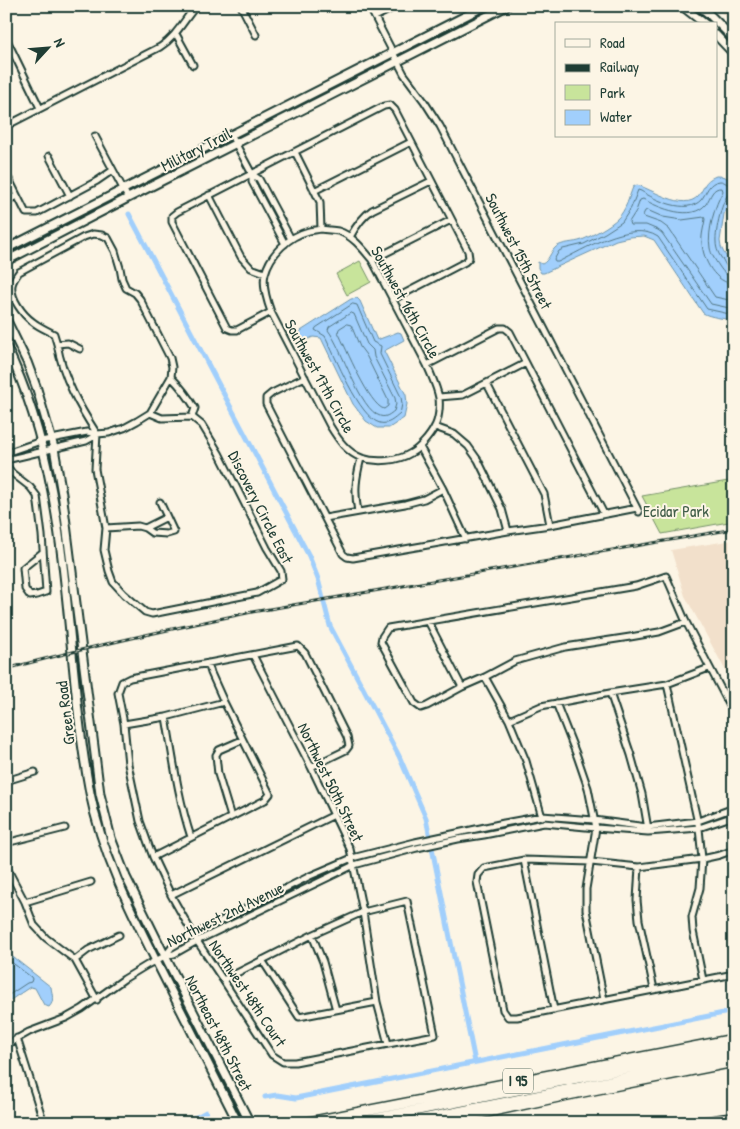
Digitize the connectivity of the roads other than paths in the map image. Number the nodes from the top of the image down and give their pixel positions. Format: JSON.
{"nodes":[{"id":1,"x":196,"y":6,"type":"edge"},
{"id":2,"x":241,"y":6,"type":"edge"},
{"id":3,"x":369,"y":6,"type":"edge"},
{"id":4,"x":397,"y":6,"type":"edge"},
{"id":5,"x":485,"y":6,"type":"edge"},
{"id":6,"x":507,"y":6,"type":"edge"},
{"id":7,"x":682,"y":6,"type":"edge"},
{"id":8,"x":699,"y":6,"type":"edge"},
{"id":9,"x":375,"y":17,"type":"junction"},
{"id":10,"x":702,"y":22,"type":"edge"},
{"id":11,"x":717,"y":22,"type":"edge"},
{"id":12,"x":718,"y":23,"type":"edge"},
{"id":13,"x":176,"y":34,"type":"junction"},
{"id":14,"x":256,"y":35,"type":"dead end"},
{"id":15,"x":718,"y":37,"type":"edge"},
{"id":16,"x":6,"y":38,"type":"edge"},
{"id":17,"x":734,"y":40,"type":"edge"},
{"id":18,"x":393,"y":52,"type":"junction"},
{"id":19,"x":734,"y":54,"type":"edge"},
{"id":20,"x":398,"y":62,"type":"junction"},
{"id":21,"x":193,"y":65,"type":"dead end"},
{"id":22,"x":40,"y":108,"type":"junction"},
{"id":23,"x":6,"y":126,"type":"edge"},
{"id":24,"x":231,"y":135,"type":"junction"},
{"id":25,"x":95,"y":136,"type":"dead end"},
{"id":26,"x":410,"y":142,"type":"junction"},
{"id":27,"x":236,"y":144,"type":"junction"},
{"id":28,"x":295,"y":152,"type":"junction"},
{"id":29,"x":48,"y":156,"type":"dead end"},
{"id":30,"x":113,"y":170,"type":"junction"},
{"id":31,"x":252,"y":174,"type":"junction"},
{"id":32,"x":9,"y":179,"type":"dead end"},
{"id":33,"x":432,"y":181,"type":"junction"},
{"id":34,"x":124,"y":190,"type":"junction"},
{"id":35,"x":314,"y":191,"type":"junction"},
{"id":36,"x":209,"y":195,"type":"junction"},
{"id":37,"x":17,"y":196,"type":"junction"},
{"id":38,"x":70,"y":196,"type":"junction"},
{"id":39,"x":128,"y":198,"type":"junction"},
{"id":40,"x":6,"y":201,"type":"edge"},
{"id":41,"x":451,"y":220,"type":"junction"},
{"id":42,"x":321,"y":229,"type":"junction"},
{"id":43,"x":350,"y":237,"type":"junction"},
{"id":44,"x":291,"y":239,"type":"junction"},
{"id":45,"x":285,"y":244,"type":"junction"},
{"id":46,"x":6,"y":248,"type":"edge"},
{"id":47,"x":372,"y":260,"type":"junction"},
{"id":48,"x":6,"y":261,"type":"edge"},
{"id":49,"x":265,"y":273,"type":"junction"},
{"id":50,"x":392,"y":300,"type":"junction"},
{"id":51,"x":271,"y":312,"type":"junction"},
{"id":52,"x":6,"y":319,"type":"edge"},
{"id":53,"x":57,"y":344,"type":"junction"},
{"id":54,"x":6,"y":346,"type":"edge"},
{"id":55,"x":80,"y":349,"type":"dead end"},
{"id":56,"x":526,"y":363,"type":"junction"},
{"id":57,"x":427,"y":365,"type":"junction"},
{"id":58,"x":171,"y":377,"type":"junction"},
{"id":59,"x":305,"y":377,"type":"junction"},
{"id":60,"x":487,"y":384,"type":"junction"},
{"id":61,"x":439,"y":397,"type":"junction"},
{"id":62,"x":6,"y":399,"type":"edge"},
{"id":63,"x":150,"y":413,"type":"junction"},
{"id":64,"x":192,"y":418,"type":"junction"},
{"id":65,"x":6,"y":424,"type":"edge"},
{"id":66,"x":435,"y":427,"type":"junction"},
{"id":67,"x":97,"y":434,"type":"junction"},
{"id":68,"x":52,"y":440,"type":"junction"},
{"id":69,"x":41,"y":442,"type":"junction"},
{"id":70,"x":420,"y":447,"type":"junction"},
{"id":71,"x":54,"y":448,"type":"junction"},
{"id":72,"x":44,"y":451,"type":"junction"},
{"id":73,"x":6,"y":452,"type":"edge"},
{"id":74,"x":362,"y":458,"type":"junction"},
{"id":75,"x":6,"y":460,"type":"edge"},
{"id":76,"x":6,"y":465,"type":"edge"},
{"id":77,"x":443,"y":489,"type":"junction"},
{"id":78,"x":160,"y":502,"type":"dead end"},
{"id":79,"x":358,"y":512,"type":"junction"},
{"id":80,"x":604,"y":514,"type":"junction"},
{"id":81,"x":167,"y":517,"type":"junction"},
{"id":82,"x":325,"y":518,"type":"junction"},
{"id":83,"x":550,"y":525,"type":"junction"},
{"id":84,"x":106,"y":528,"type":"junction"},
{"id":85,"x":144,"y":528,"type":"junction"},
{"id":86,"x":508,"y":531,"type":"junction"},
{"id":87,"x":466,"y":539,"type":"junction"},
{"id":88,"x":43,"y":552,"type":"junction"},
{"id":89,"x":428,"y":621,"type":"junction"},
{"id":90,"x":686,"y":622,"type":"junction"},
{"id":91,"x":253,"y":655,"type":"junction"},
{"id":92,"x":208,"y":662,"type":"junction"},
{"id":93,"x":709,"y":668,"type":"junction"},
{"id":94,"x":485,"y":677,"type":"junction"},
{"id":95,"x":667,"y":684,"type":"junction"},
{"id":96,"x":462,"y":686,"type":"junction"},
{"id":97,"x":610,"y":693,"type":"junction"},
{"id":98,"x":224,"y":702,"type":"junction"},
{"id":99,"x":556,"y":703,"type":"junction"},
{"id":100,"x":734,"y":714,"type":"edge"},
{"id":101,"x":166,"y":717,"type":"junction"},
{"id":102,"x":509,"y":720,"type":"junction"},
{"id":103,"x":124,"y":724,"type":"junction"},
{"id":104,"x":242,"y":740,"type":"junction"},
{"id":105,"x":311,"y":767,"type":"junction"},
{"id":106,"x":35,"y":772,"type":"dead end"},
{"id":107,"x":6,"y":781,"type":"edge"},
{"id":108,"x":734,"y":808,"type":"edge"},
{"id":109,"x":334,"y":814,"type":"junction"},
{"id":110,"x":542,"y":816,"type":"junction"},
{"id":111,"x":734,"y":816,"type":"edge"},
{"id":112,"x":231,"y":817,"type":"junction"},
{"id":113,"x":594,"y":820,"type":"junction"},
{"id":114,"x":698,"y":821,"type":"junction"},
{"id":115,"x":544,"y":823,"type":"junction"},
{"id":116,"x":65,"y":828,"type":"dead end"},
{"id":117,"x":596,"y":828,"type":"junction"},
{"id":118,"x":699,"y":828,"type":"junction"},
{"id":119,"x":648,"y":830,"type":"junction"},
{"id":120,"x":191,"y":837,"type":"junction"},
{"id":121,"x":6,"y":843,"type":"edge"},
{"id":122,"x":421,"y":844,"type":"junction"},
{"id":123,"x":734,"y":850,"type":"edge"},
{"id":124,"x":152,"y":857,"type":"junction"},
{"id":125,"x":352,"y":858,"type":"junction"},
{"id":126,"x":702,"y":859,"type":"junction"},
{"id":127,"x":524,"y":860,"type":"junction"},
{"id":128,"x":591,"y":862,"type":"junction"},
{"id":129,"x":354,"y":865,"type":"junction"},
{"id":130,"x":6,"y":866,"type":"edge"},
{"id":131,"x":639,"y":867,"type":"junction"},
{"id":132,"x":91,"y":882,"type":"dead end"},
{"id":133,"x":171,"y":895,"type":"junction"},
{"id":134,"x":24,"y":902,"type":"junction"},
{"id":135,"x":363,"y":912,"type":"junction"},
{"id":136,"x":119,"y":935,"type":"dead end"},
{"id":137,"x":193,"y":935,"type":"junction"},
{"id":138,"x":312,"y":935,"type":"junction"},
{"id":139,"x":197,"y":941,"type":"junction"},
{"id":140,"x":164,"y":956,"type":"junction"},
{"id":141,"x":75,"y":960,"type":"junction"},
{"id":142,"x":262,"y":960,"type":"junction"},
{"id":143,"x":156,"y":961,"type":"junction"},
{"id":144,"x":734,"y":974,"type":"edge"},
{"id":145,"x":223,"y":980,"type":"junction"},
{"id":146,"x":703,"y":980,"type":"junction"},
{"id":147,"x":654,"y":990,"type":"junction"},
{"id":148,"x":97,"y":1000,"type":"junction"},
{"id":149,"x":604,"y":1000,"type":"junction"},
{"id":150,"x":377,"y":1002,"type":"junction"},
{"id":151,"x":336,"y":1010,"type":"junction"},
{"id":152,"x":554,"y":1010,"type":"junction"},
{"id":153,"x":17,"y":1038,"type":"junction"},
{"id":154,"x":734,"y":1039,"type":"edge"},
{"id":155,"x":388,"y":1044,"type":"junction"},
{"id":156,"x":6,"y":1045,"type":"edge"},
{"id":157,"x":734,"y":1047,"type":"edge"},
{"id":158,"x":734,"y":1056,"type":"edge"},
{"id":159,"x":734,"y":1062,"type":"edge"},
{"id":160,"x":734,"y":1116,"type":"edge"},
{"id":161,"x":249,"y":1121,"type":"edge"},
{"id":162,"x":238,"y":1122,"type":"edge"},
{"id":163,"x":44,"y":1123,"type":"edge"},
{"id":164,"x":304,"y":1123,"type":"edge"},
{"id":165,"x":353,"y":1123,"type":"edge"},
{"id":166,"x":402,"y":1123,"type":"edge"},
{"id":167,"x":438,"y":1123,"type":"edge"},
{"id":168,"x":690,"y":1123,"type":"edge"}],
"edges":[{"from":1,"to":13,"type":"street"},
{"from":2,"to":14,"type":"street"},
{"from":3,"to":9,"type":"street","name":"Southwest 15th Street"},
{"from":4,"to":9,"type":"street"},
{"from":5,"to":18,"type":"main road","name":"Military Trail"},
{"from":6,"to":20,"type":"main road","name":"Military Trail"},
{"from":7,"to":10,"type":"main road"},
{"from":8,"to":11,"type":"main road"},
{"from":9,"to":18,"type":"street","name":"Southwest 15th Street"},
{"from":12,"to":17,"type":"main road"},
{"from":13,"to":21,"type":"street"},
{"from":13,"to":22,"type":"street"},
{"from":15,"to":19,"type":"main road"},
{"from":16,"to":22,"type":"street"},
{"from":18,"to":20,"type":"street","name":"Southwest 15th Street"},
{"from":18,"to":24,"type":"main road","name":"Military Trail"},
{"from":20,"to":27,"type":"main road","name":"Military Trail"},
{"from":20,"to":80,"type":"street","name":"Southwest 15th Street"},
{"from":22,"to":23,"type":"street"},
{"from":24,"to":27,"type":"street"},
{"from":24,"to":34,"type":"main road","name":"Military Trail"},
{"from":25,"to":30,"type":"street"},
{"from":26,"to":28,"type":"street"},
{"from":26,"to":33,"type":"street"},
{"from":26,"to":35,"type":"street"},
{"from":27,"to":31,"type":"street"},
{"from":27,"to":39,"type":"main road","name":"Military Trail"},
{"from":28,"to":31,"type":"street"},
{"from":28,"to":35,"type":"street"},
{"from":29,"to":38,"type":"street"},
{"from":30,"to":34,"type":"street"},
{"from":30,"to":38,"type":"street"},
{"from":31,"to":36,"type":"street"},
{"from":31,"to":44,"type":"street"},
{"from":31,"to":45,"type":"street"},
{"from":32,"to":37,"type":"street"},
{"from":33,"to":41,"type":"street"},
{"from":33,"to":43,"type":"street"},
{"from":34,"to":39,"type":"street"},
{"from":34,"to":46,"type":"main road","name":"Military Trail"},
{"from":35,"to":42,"type":"street"},
{"from":36,"to":49,"type":"street"},
{"from":36,"to":51,"type":"street"},
{"from":37,"to":38,"type":"street"},
{"from":37,"to":40,"type":"street"},
{"from":39,"to":48,"type":"main road","name":"Military Trail"},
{"from":41,"to":47,"type":"street"},
{"from":41,"to":50,"type":"street"},
{"from":42,"to":43,"type":"street","name":"Southwest 16th Circle"},
{"from":42,"to":44,"type":"street"},
{"from":43,"to":47,"type":"street","name":"Southwest 16th Circle"},
{"from":44,"to":45,"type":"street"},
{"from":45,"to":49,"type":"street"},
{"from":47,"to":50,"type":"street","name":"Southwest 16th Circle"},
{"from":49,"to":51,"type":"street","name":"Southwest 17th Circle"},
{"from":50,"to":57,"type":"street","name":"Southwest 16th Circle"},
{"from":51,"to":59,"type":"street","name":"Southwest 17th Circle"},
{"from":52,"to":68,"type":"main road","name":"Green Road"},
{"from":53,"to":55,"type":"street"},
{"from":53,"to":58,"type":"street"},
{"from":53,"to":67,"type":"street"},
{"from":54,"to":69,"type":"main road","name":"Green Road"},
{"from":56,"to":57,"type":"street"},
{"from":56,"to":60,"type":"street"},
{"from":56,"to":80,"type":"street"},
{"from":57,"to":61,"type":"street","name":"Southwest 16th Circle"},
{"from":58,"to":63,"type":"street"},
{"from":58,"to":64,"type":"street"},
{"from":59,"to":74,"type":"street","name":"Southwest 17th Circle"},
{"from":59,"to":82,"type":"street"},
{"from":60,"to":61,"type":"street"},
{"from":60,"to":83,"type":"street"},
{"from":61,"to":66,"type":"street","name":"Southwest 16th Circle"},
{"from":62,"to":65,"type":"street"},
{"from":63,"to":64,"type":"street"},
{"from":63,"to":67,"type":"street"},
{"from":64,"to":84,"type":"street","name":"Discovery Circle East"},
{"from":66,"to":70,"type":"street","name":"Southwest 16th Circle"},
{"from":66,"to":86,"type":"street"},
{"from":67,"to":68,"type":"street"},
{"from":67,"to":71,"type":"street"},
{"from":67,"to":84,"type":"street","name":"Discovery Circle East"},
{"from":68,"to":69,"type":"street"},
{"from":68,"to":71,"type":"main road","name":"Green Road"},
{"from":69,"to":72,"type":"main road","name":"Green Road"},
{"from":69,"to":73,"type":"street"},
{"from":70,"to":74,"type":"street"},
{"from":70,"to":77,"type":"street"},
{"from":71,"to":72,"type":"street"},
{"from":71,"to":140,"type":"main road","name":"Green Road"},
{"from":72,"to":75,"type":"street"},
{"from":72,"to":143,"type":"main road","name":"Green Road"},
{"from":74,"to":79,"type":"street"},
{"from":76,"to":88,"type":"street"},
{"from":77,"to":79,"type":"street"},
{"from":77,"to":87,"type":"street"},
{"from":78,"to":81,"type":"street"},
{"from":79,"to":82,"type":"street"},
{"from":80,"to":83,"type":"street"},
{"from":81,"to":85,"type":"street"},
{"from":81,"to":85,"type":"street"},
{"from":82,"to":87,"type":"street"},
{"from":83,"to":86,"type":"street"},
{"from":84,"to":85,"type":"street"},
{"from":86,"to":87,"type":"street"},
{"from":88,"to":88,"type":"street"},
{"from":89,"to":90,"type":"street"},
{"from":89,"to":96,"type":"street"},
{"from":89,"to":96,"type":"street"},
{"from":90,"to":93,"type":"street"},
{"from":90,"to":94,"type":"street"},
{"from":91,"to":92,"type":"street"},
{"from":91,"to":105,"type":"street","name":"Northwest 50th Street"},
{"from":91,"to":105,"type":"street"},
{"from":92,"to":98,"type":"street"},
{"from":92,"to":103,"type":"street","name":"Northwest 48th Court"},
{"from":93,"to":95,"type":"street"},
{"from":93,"to":100,"type":"street"},
{"from":94,"to":96,"type":"street"},
{"from":94,"to":102,"type":"street"},
{"from":95,"to":97,"type":"street"},
{"from":95,"to":114,"type":"street"},
{"from":97,"to":99,"type":"street"},
{"from":97,"to":119,"type":"street"},
{"from":98,"to":101,"type":"street"},
{"from":98,"to":104,"type":"street"},
{"from":99,"to":102,"type":"street"},
{"from":99,"to":113,"type":"street"},
{"from":101,"to":103,"type":"street"},
{"from":101,"to":120,"type":"street"},
{"from":102,"to":110,"type":"street"},
{"from":103,"to":124,"type":"street","name":"Northwest 48th Court"},
{"from":104,"to":112,"type":"street"},
{"from":104,"to":112,"type":"street"},
{"from":105,"to":109,"type":"street","name":"Northwest 50th Street"},
{"from":106,"to":107,"type":"street"},
{"from":108,"to":114,"type":"street","name":"Northwest 2nd Avenue"},
{"from":109,"to":125,"type":"street","name":"Northwest 50th Street"},
{"from":109,"to":133,"type":"street"},
{"from":110,"to":113,"type":"street","name":"Northwest 2nd Avenue"},
{"from":110,"to":115,"type":"street"},
{"from":110,"to":122,"type":"street","name":"Northwest 2nd Avenue"},
{"from":111,"to":118,"type":"street","name":"Northwest 2nd Avenue"},
{"from":112,"to":120,"type":"street"},
{"from":113,"to":117,"type":"street"},
{"from":113,"to":119,"type":"street","name":"Northwest 2nd Avenue"},
{"from":114,"to":118,"type":"street"},
{"from":114,"to":119,"type":"street","name":"Northwest 2nd Avenue"},
{"from":115,"to":117,"type":"street","name":"Northwest 2nd Avenue"},
{"from":115,"to":122,"type":"street","name":"Northwest 2nd Avenue"},
{"from":116,"to":121,"type":"street"},
{"from":117,"to":119,"type":"street","name":"Northwest 2nd Avenue"},
{"from":117,"to":128,"type":"street"},
{"from":118,"to":119,"type":"street","name":"Northwest 2nd Avenue"},
{"from":118,"to":126,"type":"street"},
{"from":120,"to":124,"type":"street"},
{"from":122,"to":125,"type":"street","name":"Northwest 2nd Avenue"},
{"from":122,"to":129,"type":"street","name":"Northwest 2nd Avenue"},
{"from":123,"to":126,"type":"street"},
{"from":124,"to":133,"type":"street","name":"Northwest 48th Court"},
{"from":125,"to":129,"type":"street","name":"Northwest 50th Street"},
{"from":125,"to":137,"type":"street","name":"Northwest 2nd Avenue"},
{"from":126,"to":131,"type":"street"},
{"from":126,"to":146,"type":"street"},
{"from":127,"to":128,"type":"street"},
{"from":127,"to":152,"type":"street"},
{"from":127,"to":152,"type":"street"},
{"from":128,"to":131,"type":"street"},
{"from":128,"to":149,"type":"street"},
{"from":129,"to":135,"type":"street","name":"Northwest 50th Street"},
{"from":129,"to":139,"type":"street","name":"Northwest 2nd Avenue"},
{"from":130,"to":134,"type":"street"},
{"from":131,"to":147,"type":"street"},
{"from":132,"to":134,"type":"street"},
{"from":133,"to":137,"type":"street","name":"Northwest 48th Court"},
{"from":134,"to":141,"type":"street"},
{"from":135,"to":138,"type":"street"},
{"from":135,"to":150,"type":"street","name":"Northwest 50th Street"},
{"from":135,"to":155,"type":"street"},
{"from":136,"to":141,"type":"street"},
{"from":137,"to":139,"type":"street","name":"Northwest 48th Court"},
{"from":137,"to":140,"type":"street","name":"Northwest 2nd Avenue"},
{"from":138,"to":142,"type":"street"},
{"from":138,"to":151,"type":"street"},
{"from":139,"to":140,"type":"street","name":"Northwest 2nd Avenue"},
{"from":139,"to":145,"type":"street","name":"Northwest 48th Court"},
{"from":140,"to":143,"type":"street"},
{"from":140,"to":161,"type":"main road","name":"Northeast 48th Street"},
{"from":141,"to":148,"type":"street"},
{"from":142,"to":145,"type":"street"},
{"from":142,"to":151,"type":"street"},
{"from":143,"to":148,"type":"street"},
{"from":143,"to":162,"type":"main road","name":"Northeast 48th Street"},
{"from":144,"to":146,"type":"street"},
{"from":145,"to":155,"type":"street","name":"Northwest 48th Court"},
{"from":146,"to":147,"type":"street"},
{"from":147,"to":149,"type":"street"},
{"from":148,"to":153,"type":"street"},
{"from":149,"to":152,"type":"street"},
{"from":150,"to":151,"type":"street"},
{"from":150,"to":155,"type":"street","name":"Northwest 50th Street"},
{"from":153,"to":156,"type":"street"},
{"from":153,"to":163,"type":"street"},
{"from":154,"to":164,"type":"highway","number":"I 95"},
{"from":157,"to":165,"type":"highway"},
{"from":158,"to":166,"type":"highway"},
{"from":159,"to":167,"type":"highway","number":"I 95"},
{"from":160,"to":168,"type":"street"}]}
